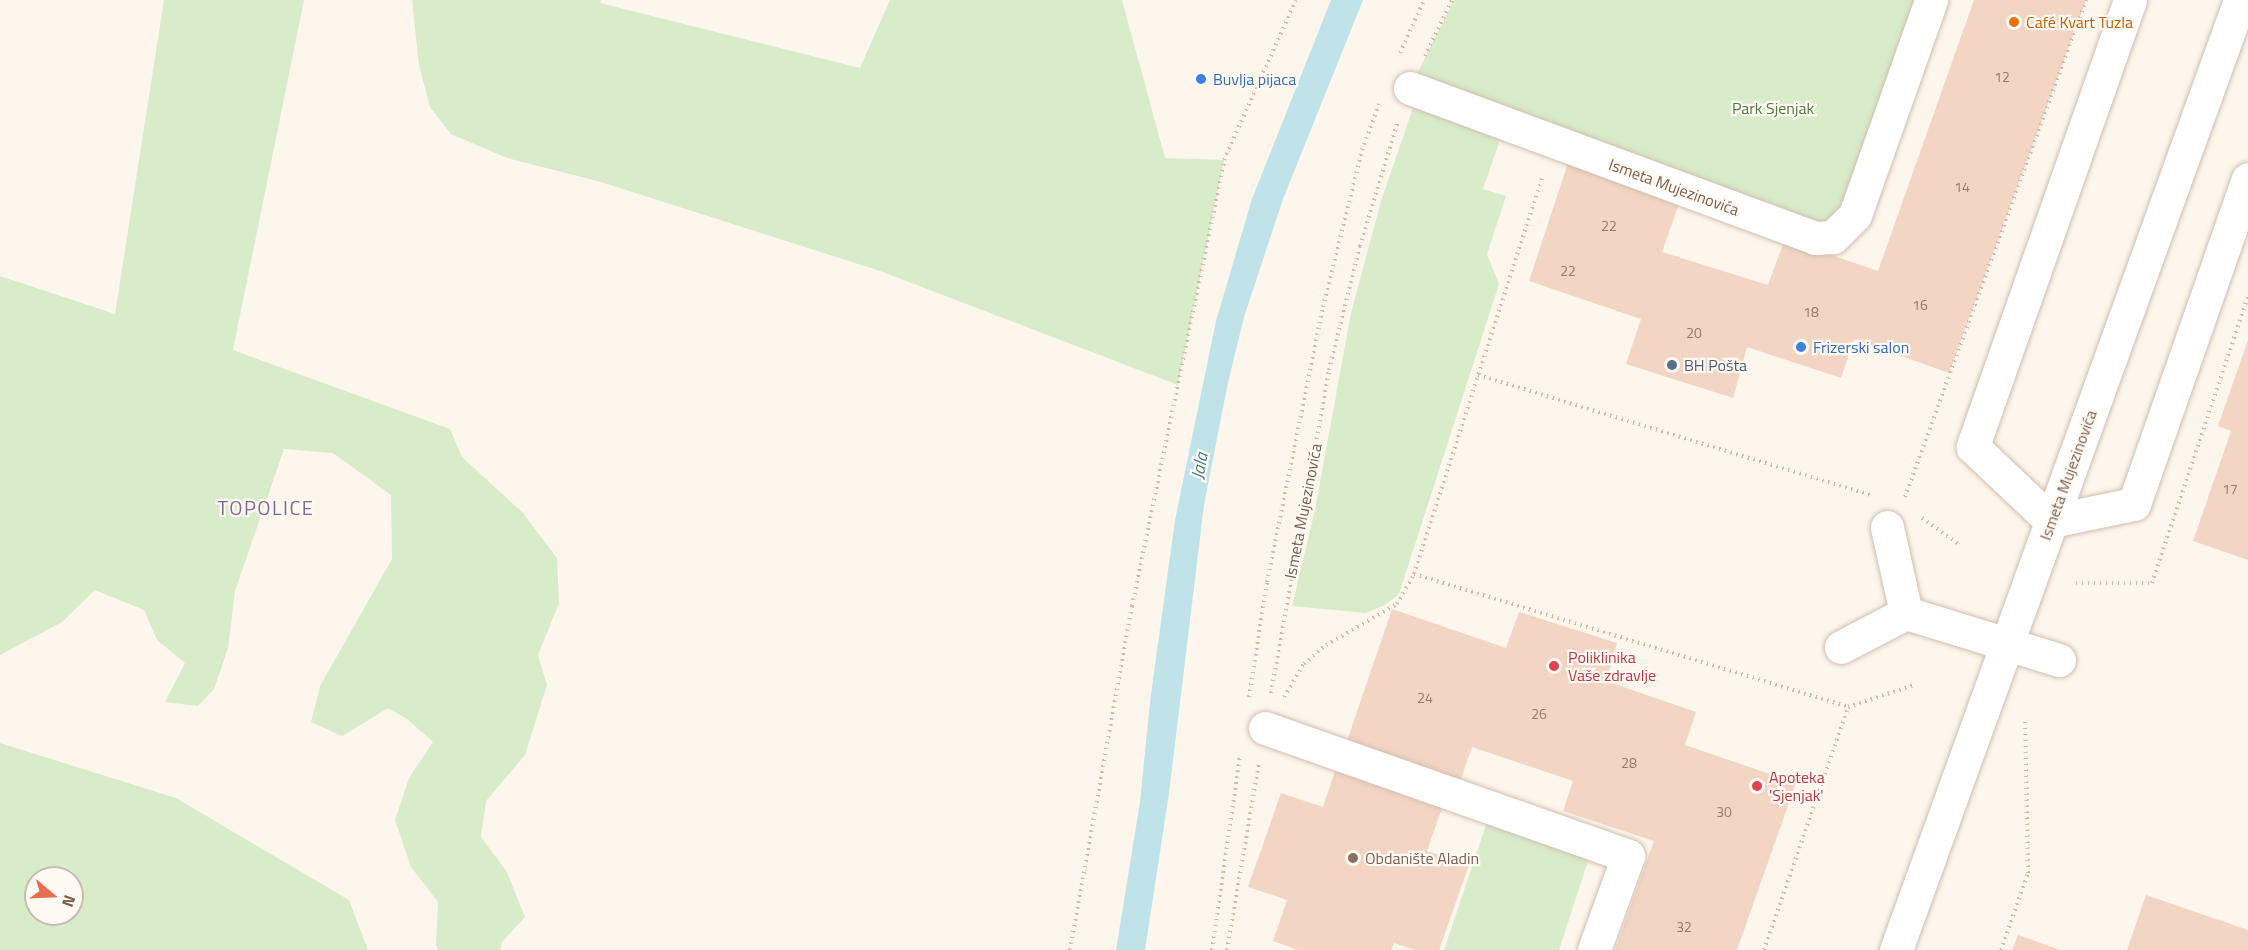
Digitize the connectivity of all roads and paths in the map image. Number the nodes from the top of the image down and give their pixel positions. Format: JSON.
{"nodes":[{"id":1,"x":1296,"y":0,"type":"edge"},
{"id":2,"x":1424,"y":0,"type":"edge"},
{"id":3,"x":1452,"y":0,"type":"edge"},
{"id":4,"x":1931,"y":0,"type":"edge"},
{"id":5,"x":2086,"y":0,"type":"edge"},
{"id":6,"x":2130,"y":0,"type":"edge"},
{"id":7,"x":2240,"y":0,"type":"edge"},
{"id":8,"x":1398,"y":58,"type":"dead end"},
{"id":9,"x":1396,"y":93,"type":"junction"},
{"id":10,"x":1553,"y":143,"type":"junction"},
{"id":11,"x":2248,"y":179,"type":"edge"},
{"id":12,"x":2248,"y":296,"type":"edge"},
{"id":13,"x":1478,"y":375,"type":"junction"},
{"id":14,"x":1895,"y":510,"type":"junction"},
{"id":15,"x":2051,"y":521,"type":"junction"},
{"id":16,"x":1960,"y":545,"type":"dead end"},
{"id":17,"x":1414,"y":574,"type":"junction"},
{"id":18,"x":2076,"y":583,"type":"dead end"},
{"id":19,"x":1906,"y":613,"type":"junction"},
{"id":20,"x":2007,"y":644,"type":"junction"},
{"id":21,"x":1841,"y":646,"type":"dead end"},
{"id":22,"x":2059,"y":660,"type":"dead end"},
{"id":23,"x":1914,"y":685,"type":"dead end"},
{"id":24,"x":1848,"y":706,"type":"junction"},
{"id":25,"x":1256,"y":717,"type":"junction"},
{"id":26,"x":2025,"y":722,"type":"dead end"},
{"id":27,"x":1241,"y":752,"type":"dead end"},
{"id":28,"x":1070,"y":950,"type":"edge"},
{"id":29,"x":1212,"y":950,"type":"edge"},
{"id":30,"x":1227,"y":950,"type":"edge"},
{"id":31,"x":1594,"y":950,"type":"edge"},
{"id":32,"x":1764,"y":950,"type":"edge"},
{"id":33,"x":1896,"y":950,"type":"edge"},
{"id":34,"x":2001,"y":950,"type":"edge"}],
"edges":[{"from":1,"to":28,"type":"path"},
{"from":2,"to":8,"type":"path"},
{"from":3,"to":9,"type":"path","name":"Ismeta Mujezinovića"},
{"from":4,"to":10,"type":"street","name":"Ismeta Mujezinovića"},
{"from":5,"to":14,"type":"path"},
{"from":6,"to":15,"type":"street"},
{"from":7,"to":15,"type":"street","name":"Ismeta Mujezinovića"},
{"from":9,"to":10,"type":"street","name":"Ismeta Mujezinovića"},
{"from":9,"to":25,"type":"path","name":"Ismeta Mujezinovića"},
{"from":9,"to":25,"type":"path"},
{"from":10,"to":13,"type":"path"},
{"from":11,"to":15,"type":"street"},
{"from":12,"to":18,"type":"path"},
{"from":13,"to":14,"type":"path"},
{"from":13,"to":17,"type":"path"},
{"from":14,"to":16,"type":"path"},
{"from":14,"to":19,"type":"street"},
{"from":15,"to":20,"type":"street","name":"Ismeta Mujezinovića"},
{"from":17,"to":24,"type":"path"},
{"from":17,"to":25,"type":"path"},
{"from":19,"to":20,"type":"street"},
{"from":19,"to":21,"type":"street"},
{"from":20,"to":22,"type":"street"},
{"from":20,"to":33,"type":"street","name":"Ismeta Mujezinovića"},
{"from":23,"to":24,"type":"path"},
{"from":24,"to":32,"type":"path"},
{"from":25,"to":30,"type":"path","name":"Ismeta Mujezinovića"},
{"from":25,"to":31,"type":"street"},
{"from":26,"to":34,"type":"path"},
{"from":27,"to":29,"type":"path"}]}
